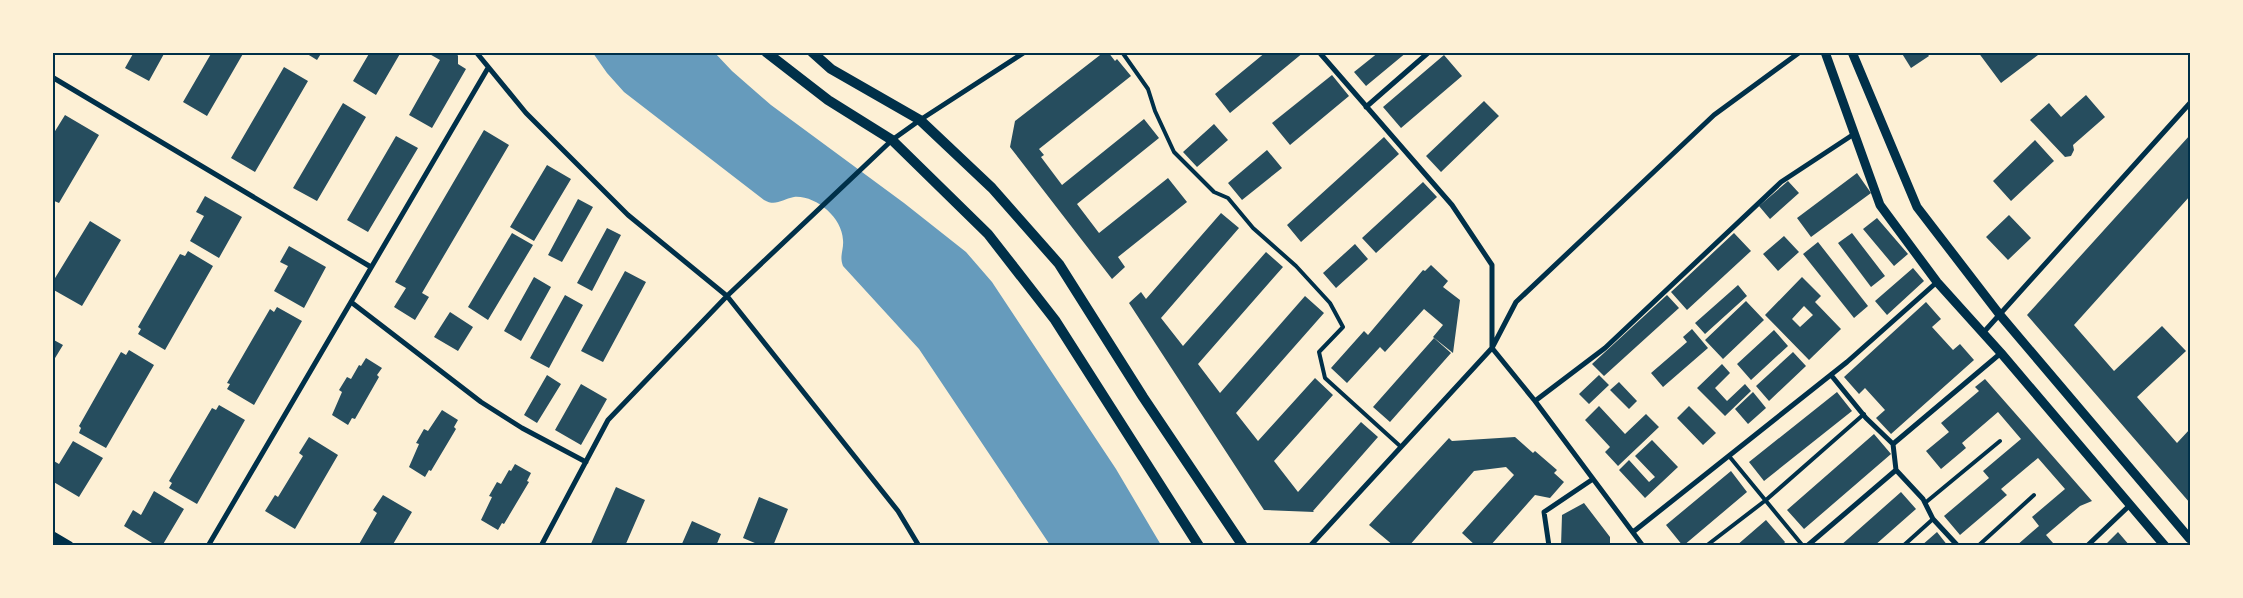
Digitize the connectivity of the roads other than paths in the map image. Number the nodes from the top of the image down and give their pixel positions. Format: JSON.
{"nodes":[{"id":1,"x":476,"y":52,"type":"edge"},
{"id":2,"x":766,"y":52,"type":"edge"},
{"id":3,"x":812,"y":52,"type":"edge"},
{"id":4,"x":1025,"y":52,"type":"edge"},
{"id":5,"x":1122,"y":52,"type":"edge"},
{"id":6,"x":1319,"y":52,"type":"edge"},
{"id":7,"x":1429,"y":52,"type":"edge"},
{"id":8,"x":1800,"y":52,"type":"edge"},
{"id":9,"x":1824,"y":52,"type":"edge"},
{"id":10,"x":1852,"y":52,"type":"edge"},
{"id":11,"x":488,"y":68,"type":"junction"},
{"id":12,"x":52,"y":77,"type":"edge"},
{"id":13,"x":2190,"y":103,"type":"edge"},
{"id":14,"x":1366,"y":107,"type":"junction"},
{"id":15,"x":920,"y":120,"type":"junction"},
{"id":16,"x":1854,"y":134,"type":"junction"},
{"id":17,"x":892,"y":140,"type":"junction"},
{"id":18,"x":371,"y":267,"type":"junction"},
{"id":19,"x":1937,"y":282,"type":"junction"},
{"id":20,"x":728,"y":296,"type":"junction"},
{"id":21,"x":351,"y":302,"type":"junction"},
{"id":22,"x":2000,"y":315,"type":"junction"},
{"id":23,"x":1983,"y":333,"type":"junction"},
{"id":24,"x":1492,"y":348,"type":"junction"},
{"id":25,"x":2000,"y":353,"type":"junction"},
{"id":26,"x":1831,"y":374,"type":"junction"},
{"id":27,"x":1534,"y":401,"type":"junction"},
{"id":28,"x":1864,"y":414,"type":"junction"},
{"id":29,"x":2000,"y":441,"type":"dead end"},
{"id":30,"x":1893,"y":444,"type":"junction"},
{"id":31,"x":1400,"y":446,"type":"junction"},
{"id":32,"x":1729,"y":456,"type":"junction"},
{"id":33,"x":586,"y":462,"type":"junction"},
{"id":34,"x":1896,"y":470,"type":"junction"},
{"id":35,"x":1593,"y":478,"type":"junction"},
{"id":36,"x":2034,"y":495,"type":"dead end"},
{"id":37,"x":1766,"y":500,"type":"junction"},
{"id":38,"x":1925,"y":503,"type":"junction"},
{"id":39,"x":2131,"y":505,"type":"junction"},
{"id":40,"x":1933,"y":519,"type":"junction"},
{"id":41,"x":1633,"y":532,"type":"junction"},
{"id":42,"x":52,"y":536,"type":"edge"},
{"id":43,"x":2190,"y":539,"type":"edge"},
{"id":44,"x":69,"y":546,"type":"edge"},
{"id":45,"x":208,"y":546,"type":"edge"},
{"id":46,"x":542,"y":546,"type":"edge"},
{"id":47,"x":919,"y":546,"type":"edge"},
{"id":48,"x":1199,"y":546,"type":"edge"},
{"id":49,"x":1243,"y":546,"type":"edge"},
{"id":50,"x":1310,"y":546,"type":"edge"},
{"id":51,"x":1549,"y":546,"type":"edge"},
{"id":52,"x":1643,"y":546,"type":"edge"},
{"id":53,"x":1706,"y":546,"type":"edge"},
{"id":54,"x":1805,"y":546,"type":"edge"},
{"id":55,"x":1903,"y":546,"type":"edge"},
{"id":56,"x":1958,"y":546,"type":"edge"},
{"id":57,"x":1978,"y":546,"type":"edge"},
{"id":58,"x":2087,"y":546,"type":"edge"},
{"id":59,"x":2165,"y":546,"type":"edge"}],
"edges":[{"from":1,"to":11,"type":"street"},
{"from":2,"to":17,"type":"main road"},
{"from":3,"to":15,"type":"main road"},
{"from":4,"to":15,"type":"street"},
{"from":5,"to":31,"type":"lane"},
{"from":6,"to":14,"type":"street"},
{"from":7,"to":14,"type":"street"},
{"from":8,"to":24,"type":"street"},
{"from":9,"to":16,"type":"street"},
{"from":10,"to":22,"type":"street"},
{"from":11,"to":18,"type":"street"},
{"from":11,"to":20,"type":"street"},
{"from":12,"to":18,"type":"street"},
{"from":13,"to":22,"type":"street"},
{"from":14,"to":24,"type":"street"},
{"from":15,"to":17,"type":"street"},
{"from":15,"to":49,"type":"main road"},
{"from":16,"to":19,"type":"street"},
{"from":16,"to":27,"type":"street"},
{"from":17,"to":20,"type":"street"},
{"from":17,"to":48,"type":"main road"},
{"from":18,"to":21,"type":"street"},
{"from":19,"to":23,"type":"street"},
{"from":19,"to":26,"type":"street"},
{"from":20,"to":33,"type":"street"},
{"from":20,"to":47,"type":"street"},
{"from":21,"to":33,"type":"street"},
{"from":21,"to":45,"type":"street"},
{"from":22,"to":23,"type":"street"},
{"from":22,"to":43,"type":"street"},
{"from":23,"to":25,"type":"street"},
{"from":24,"to":27,"type":"street"},
{"from":24,"to":31,"type":"street"},
{"from":25,"to":30,"type":"street"},
{"from":25,"to":39,"type":"street"},
{"from":26,"to":28,"type":"street"},
{"from":26,"to":32,"type":"street"},
{"from":27,"to":35,"type":"street"},
{"from":28,"to":30,"type":"street"},
{"from":28,"to":37,"type":"lane"},
{"from":29,"to":38,"type":"lane"},
{"from":30,"to":34,"type":"street"},
{"from":31,"to":50,"type":"street"},
{"from":32,"to":37,"type":"lane"},
{"from":32,"to":41,"type":"street"},
{"from":33,"to":46,"type":"street"},
{"from":34,"to":38,"type":"street"},
{"from":34,"to":54,"type":"street"},
{"from":35,"to":41,"type":"street"},
{"from":35,"to":51,"type":"street"},
{"from":36,"to":57,"type":"lane"},
{"from":37,"to":53,"type":"lane"},
{"from":37,"to":54,"type":"lane"},
{"from":38,"to":40,"type":"street"},
{"from":39,"to":58,"type":"street"},
{"from":39,"to":59,"type":"street"},
{"from":40,"to":55,"type":"lane"},
{"from":40,"to":56,"type":"street"},
{"from":41,"to":52,"type":"street"},
{"from":42,"to":44,"type":"main road"}]}
